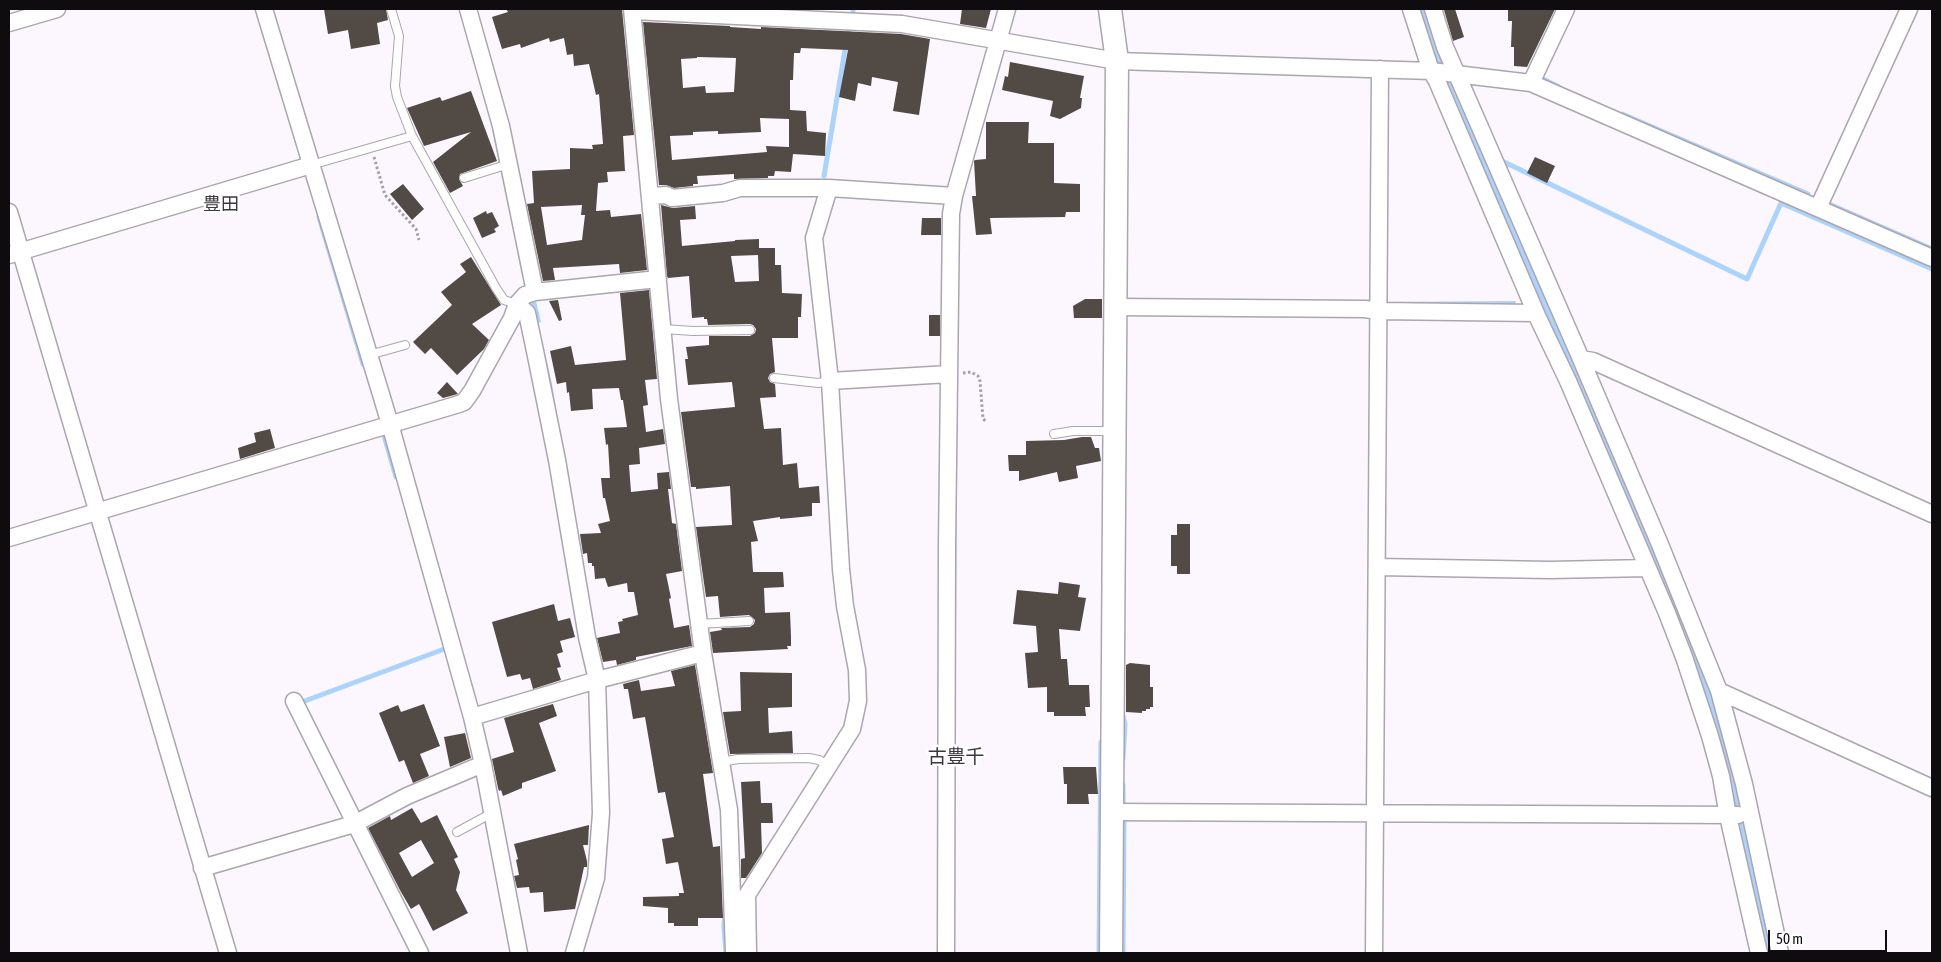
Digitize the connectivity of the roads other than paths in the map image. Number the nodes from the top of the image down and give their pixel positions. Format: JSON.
{"nodes":[{"id":1,"x":57,"y":9,"type":"edge"},
{"id":2,"x":264,"y":9,"type":"edge"},
{"id":3,"x":391,"y":9,"type":"edge"},
{"id":4,"x":468,"y":9,"type":"edge"},
{"id":5,"x":1007,"y":9,"type":"edge"},
{"id":6,"x":1110,"y":9,"type":"edge"},
{"id":7,"x":1411,"y":9,"type":"edge"},
{"id":8,"x":1433,"y":9,"type":"edge"},
{"id":9,"x":1566,"y":9,"type":"edge"},
{"id":10,"x":1909,"y":9,"type":"edge"},
{"id":11,"x":633,"y":10,"type":"edge"},
{"id":12,"x":9,"y":23,"type":"edge"},
{"id":13,"x":998,"y":42,"type":"junction"},
{"id":14,"x":1117,"y":61,"type":"junction"},
{"id":15,"x":1380,"y":69,"type":"junction"},
{"id":16,"x":1444,"y":72,"type":"junction"},
{"id":17,"x":1530,"y":83,"type":"junction"},
{"id":18,"x":412,"y":136,"type":"junction"},
{"id":19,"x":311,"y":165,"type":"junction"},
{"id":20,"x":503,"y":165,"type":"junction"},
{"id":21,"x":464,"y":178,"type":"dead end"},
{"id":22,"x":829,"y":188,"type":"junction"},
{"id":23,"x":650,"y":196,"type":"junction"},
{"id":24,"x":954,"y":196,"type":"junction"},
{"id":25,"x":1818,"y":208,"type":"junction"},
{"id":26,"x":9,"y":212,"type":"edge"},
{"id":27,"x":15,"y":253,"type":"edge"},
{"id":28,"x":1932,"y":258,"type":"edge"},
{"id":29,"x":658,"y":280,"type":"junction"},
{"id":30,"x":526,"y":297,"type":"junction"},
{"id":31,"x":1115,"y":307,"type":"junction"},
{"id":32,"x":1378,"y":311,"type":"junction"},
{"id":33,"x":1536,"y":313,"type":"junction"},
{"id":34,"x":663,"y":329,"type":"junction"},
{"id":35,"x":750,"y":330,"type":"dead end"},
{"id":36,"x":406,"y":345,"type":"dead end"},
{"id":37,"x":369,"y":355,"type":"junction"},
{"id":38,"x":1581,"y":359,"type":"junction"},
{"id":39,"x":954,"y":374,"type":"junction"},
{"id":40,"x":774,"y":378,"type":"dead end"},
{"id":41,"x":830,"y":382,"type":"junction"},
{"id":42,"x":390,"y":424,"type":"junction"},
{"id":43,"x":1114,"y":431,"type":"junction"},
{"id":44,"x":1054,"y":434,"type":"dead end"},
{"id":45,"x":98,"y":512,"type":"junction"},
{"id":46,"x":1932,"y":514,"type":"edge"},
{"id":47,"x":9,"y":538,"type":"edge"},
{"id":48,"x":1376,"y":567,"type":"junction"},
{"id":49,"x":1648,"y":568,"type":"junction"},
{"id":50,"x":1688,"y":614,"type":"junction"},
{"id":51,"x":749,"y":621,"type":"dead end"},
{"id":52,"x":1671,"y":622,"type":"junction"},
{"id":53,"x":699,"y":624,"type":"junction"},
{"id":54,"x":703,"y":653,"type":"junction"},
{"id":55,"x":596,"y":680,"type":"junction"},
{"id":56,"x":1719,"y":691,"type":"junction"},
{"id":57,"x":294,"y":701,"type":"dead end"},
{"id":58,"x":472,"y":717,"type":"junction"},
{"id":59,"x":721,"y":762,"type":"junction"},
{"id":60,"x":483,"y":764,"type":"junction"},
{"id":61,"x":828,"y":766,"type":"junction"},
{"id":62,"x":1932,"y":788,"type":"edge"},
{"id":63,"x":1110,"y":812,"type":"junction"},
{"id":64,"x":492,"y":813,"type":"junction"},
{"id":65,"x":1748,"y":813,"type":"junction"},
{"id":66,"x":1376,"y":814,"type":"junction"},
{"id":67,"x":1729,"y":816,"type":"junction"},
{"id":68,"x":354,"y":824,"type":"junction"},
{"id":69,"x":457,"y":832,"type":"dead end"},
{"id":70,"x":202,"y":868,"type":"junction"},
{"id":71,"x":228,"y":953,"type":"edge"},
{"id":72,"x":420,"y":953,"type":"edge"},
{"id":73,"x":519,"y":953,"type":"edge"},
{"id":74,"x":574,"y":953,"type":"edge"},
{"id":75,"x":734,"y":953,"type":"edge"},
{"id":76,"x":748,"y":953,"type":"edge"},
{"id":77,"x":946,"y":953,"type":"edge"},
{"id":78,"x":1110,"y":953,"type":"edge"},
{"id":79,"x":1374,"y":953,"type":"edge"},
{"id":80,"x":1759,"y":953,"type":"edge"},
{"id":81,"x":1780,"y":953,"type":"edge"}],
"edges":[{"from":1,"to":12,"type":"street"},
{"from":2,"to":19,"type":"street"},
{"from":3,"to":18,"type":"lane"},
{"from":4,"to":20,"type":"street"},
{"from":5,"to":13,"type":"street"},
{"from":6,"to":14,"type":"street"},
{"from":7,"to":16,"type":"street"},
{"from":8,"to":16,"type":"street"},
{"from":9,"to":17,"type":"street"},
{"from":10,"to":25,"type":"street"},
{"from":11,"to":13,"type":"street"},
{"from":11,"to":23,"type":"street"},
{"from":13,"to":14,"type":"street"},
{"from":13,"to":24,"type":"street"},
{"from":14,"to":15,"type":"street"},
{"from":14,"to":31,"type":"street"},
{"from":15,"to":16,"type":"street"},
{"from":15,"to":32,"type":"street"},
{"from":16,"to":17,"type":"street"},
{"from":16,"to":33,"type":"street"},
{"from":16,"to":38,"type":"street"},
{"from":17,"to":25,"type":"street"},
{"from":18,"to":19,"type":"lane"},
{"from":18,"to":30,"type":"lane"},
{"from":19,"to":27,"type":"street"},
{"from":19,"to":37,"type":"street"},
{"from":20,"to":21,"type":"lane"},
{"from":20,"to":30,"type":"street"},
{"from":22,"to":23,"type":"street"},
{"from":22,"to":24,"type":"street"},
{"from":22,"to":41,"type":"street"},
{"from":23,"to":29,"type":"street"},
{"from":24,"to":39,"type":"street"},
{"from":25,"to":28,"type":"street"},
{"from":26,"to":27,"type":"street"},
{"from":27,"to":45,"type":"street"},
{"from":29,"to":30,"type":"street"},
{"from":29,"to":34,"type":"street"},
{"from":30,"to":42,"type":"street"},
{"from":30,"to":55,"type":"street"},
{"from":31,"to":32,"type":"street"},
{"from":31,"to":43,"type":"street"},
{"from":32,"to":33,"type":"street"},
{"from":32,"to":48,"type":"street"},
{"from":33,"to":49,"type":"street"},
{"from":34,"to":35,"type":"lane"},
{"from":34,"to":53,"type":"street"},
{"from":36,"to":37,"type":"lane"},
{"from":37,"to":42,"type":"street"},
{"from":38,"to":46,"type":"street"},
{"from":38,"to":50,"type":"street"},
{"from":39,"to":41,"type":"street"},
{"from":39,"to":77,"type":"street"},
{"from":40,"to":41,"type":"lane"},
{"from":41,"to":61,"type":"street"},
{"from":42,"to":45,"type":"street"},
{"from":42,"to":58,"type":"street"},
{"from":43,"to":44,"type":"lane"},
{"from":43,"to":63,"type":"street"},
{"from":45,"to":47,"type":"street"},
{"from":45,"to":70,"type":"street"},
{"from":48,"to":49,"type":"street"},
{"from":48,"to":66,"type":"street"},
{"from":49,"to":52,"type":"street"},
{"from":50,"to":52,"type":"street"},
{"from":50,"to":56,"type":"street"},
{"from":51,"to":53,"type":"lane"},
{"from":52,"to":67,"type":"street"},
{"from":53,"to":54,"type":"street"},
{"from":54,"to":55,"type":"street"},
{"from":54,"to":59,"type":"street"},
{"from":55,"to":58,"type":"street"},
{"from":55,"to":74,"type":"street"},
{"from":56,"to":62,"type":"street"},
{"from":56,"to":65,"type":"street"},
{"from":57,"to":68,"type":"street"},
{"from":58,"to":60,"type":"street"},
{"from":59,"to":61,"type":"lane"},
{"from":59,"to":75,"type":"street"},
{"from":60,"to":64,"type":"street"},
{"from":60,"to":68,"type":"street"},
{"from":61,"to":76,"type":"street"},
{"from":63,"to":66,"type":"street"},
{"from":63,"to":78,"type":"street"},
{"from":64,"to":69,"type":"lane"},
{"from":64,"to":73,"type":"street"},
{"from":65,"to":67,"type":"street"},
{"from":65,"to":81,"type":"street"},
{"from":66,"to":67,"type":"street"},
{"from":66,"to":79,"type":"street"},
{"from":67,"to":80,"type":"street"},
{"from":68,"to":70,"type":"street"},
{"from":68,"to":72,"type":"street"},
{"from":70,"to":71,"type":"street"}]}
